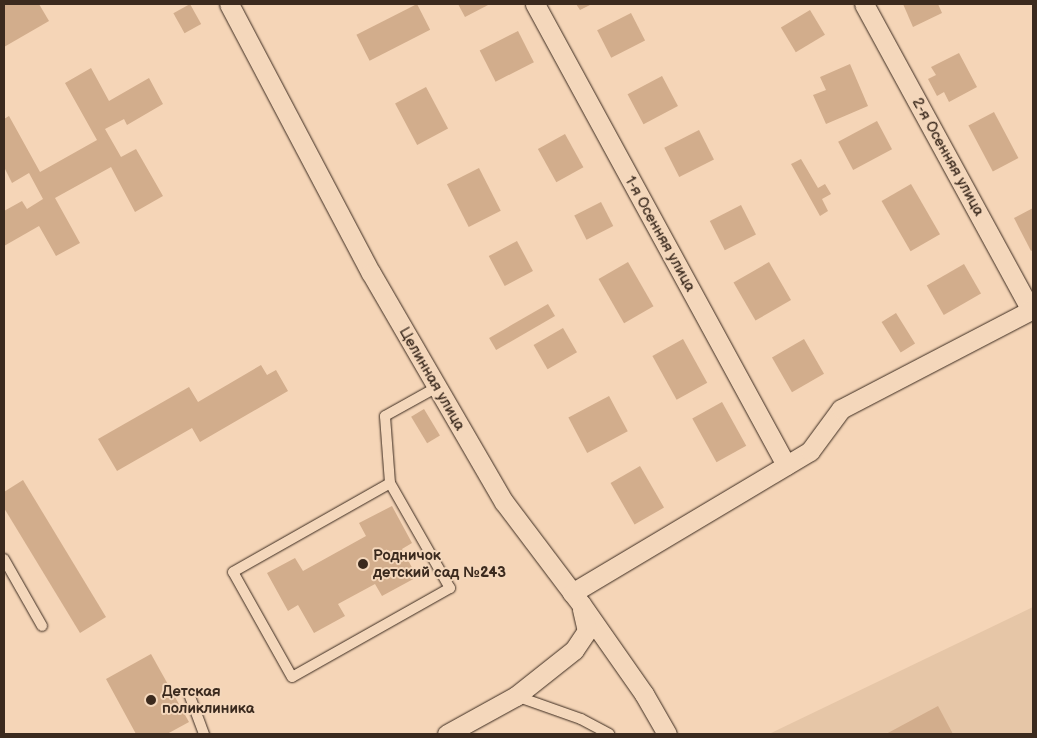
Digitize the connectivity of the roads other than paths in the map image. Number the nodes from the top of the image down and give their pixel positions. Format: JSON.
{"nodes":[{"id":1,"x":229,"y":4,"type":"edge"},
{"id":2,"x":535,"y":4,"type":"edge"},
{"id":3,"x":864,"y":4,"type":"edge"},
{"id":4,"x":1032,"y":309,"type":"edge"},
{"id":5,"x":438,"y":387,"type":"junction"},
{"id":6,"x":786,"y":465,"type":"junction"},
{"id":7,"x":390,"y":483,"type":"junction"},
{"id":8,"x":4,"y":559,"type":"edge"},
{"id":9,"x":577,"y":598,"type":"junction"},
{"id":10,"x":42,"y":626,"type":"dead end"},
{"id":11,"x":189,"y":694,"type":"dead end"},
{"id":12,"x":516,"y":696,"type":"junction"},
{"id":13,"x":204,"y":734,"type":"edge"},
{"id":14,"x":447,"y":734,"type":"edge"},
{"id":15,"x":609,"y":734,"type":"edge"},
{"id":16,"x":667,"y":734,"type":"edge"}],
"edges":[{"from":1,"to":5,"type":"street","name":"Целинная улица"},
{"from":2,"to":6,"type":"street","name":"1-я Осенняя улица"},
{"from":3,"to":4,"type":"street","name":"2-я Осенняя улица"},
{"from":4,"to":6,"type":"street"},
{"from":5,"to":7,"type":"lane"},
{"from":5,"to":9,"type":"street","name":"Целинная улица"},
{"from":6,"to":9,"type":"street"},
{"from":7,"to":7,"type":"lane"},
{"from":8,"to":10,"type":"lane"},
{"from":9,"to":12,"type":"street"},
{"from":9,"to":16,"type":"street","name":"Целинная улица"},
{"from":11,"to":13,"type":"lane"},
{"from":12,"to":14,"type":"street"},
{"from":12,"to":15,"type":"lane"}]}
